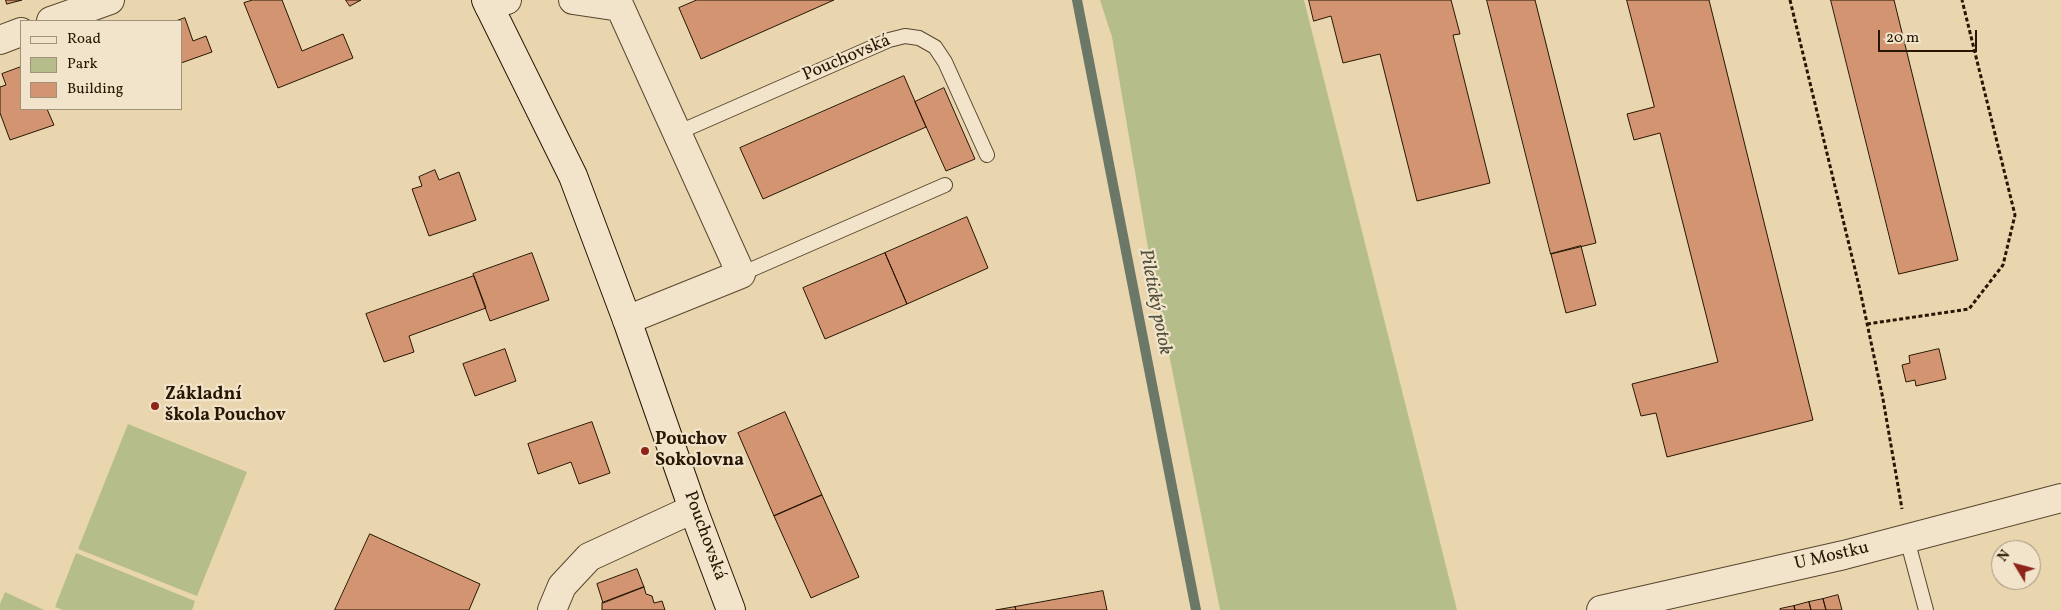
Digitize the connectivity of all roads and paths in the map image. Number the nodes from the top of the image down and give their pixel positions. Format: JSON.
{"nodes":[{"id":1,"x":110,"y":0,"type":"edge"},
{"id":2,"x":574,"y":0,"type":"edge"},
{"id":3,"x":1790,"y":0,"type":"edge"},
{"id":4,"x":1962,"y":0,"type":"edge"},
{"id":5,"x":494,"y":2,"type":"edge"},
{"id":6,"x":627,"y":3,"type":"edge"},
{"id":7,"x":54,"y":20,"type":"edge"},
{"id":8,"x":20,"y":32,"type":"edge"},
{"id":9,"x":0,"y":40,"type":"edge"},
{"id":10,"x":676,"y":133,"type":"junction"},
{"id":11,"x":988,"y":155,"type":"dead end"},
{"id":12,"x":945,"y":185,"type":"dead end"},
{"id":13,"x":741,"y":274,"type":"junction"},
{"id":14,"x":627,"y":320,"type":"junction"},
{"id":15,"x":1867,"y":324,"type":"junction"},
{"id":16,"x":2061,"y":498,"type":"edge"},
{"id":17,"x":693,"y":509,"type":"junction"},
{"id":18,"x":1907,"y":539,"type":"junction"},
{"id":19,"x":552,"y":610,"type":"edge"},
{"id":20,"x":731,"y":610,"type":"edge"},
{"id":21,"x":1601,"y":610,"type":"edge"},
{"id":22,"x":1926,"y":610,"type":"edge"}],
"edges":[{"from":1,"to":7,"type":"street"},
{"from":2,"to":6,"type":"street"},
{"from":3,"to":15,"type":"path"},
{"from":4,"to":15,"type":"path"},
{"from":5,"to":14,"type":"street","name":"Pouchovská"},
{"from":6,"to":10,"type":"street"},
{"from":8,"to":9,"type":"street"},
{"from":10,"to":11,"type":"lane","name":"Pouchovská"},
{"from":10,"to":13,"type":"street"},
{"from":12,"to":13,"type":"lane"},
{"from":13,"to":14,"type":"street"},
{"from":14,"to":17,"type":"street","name":"Pouchovská"},
{"from":15,"to":18,"type":"path"},
{"from":16,"to":18,"type":"street","name":"U Mostku"},
{"from":17,"to":19,"type":"street"},
{"from":17,"to":20,"type":"street","name":"Pouchovská"},
{"from":18,"to":21,"type":"street","name":"U Mostku"},
{"from":18,"to":22,"type":"lane"}]}
